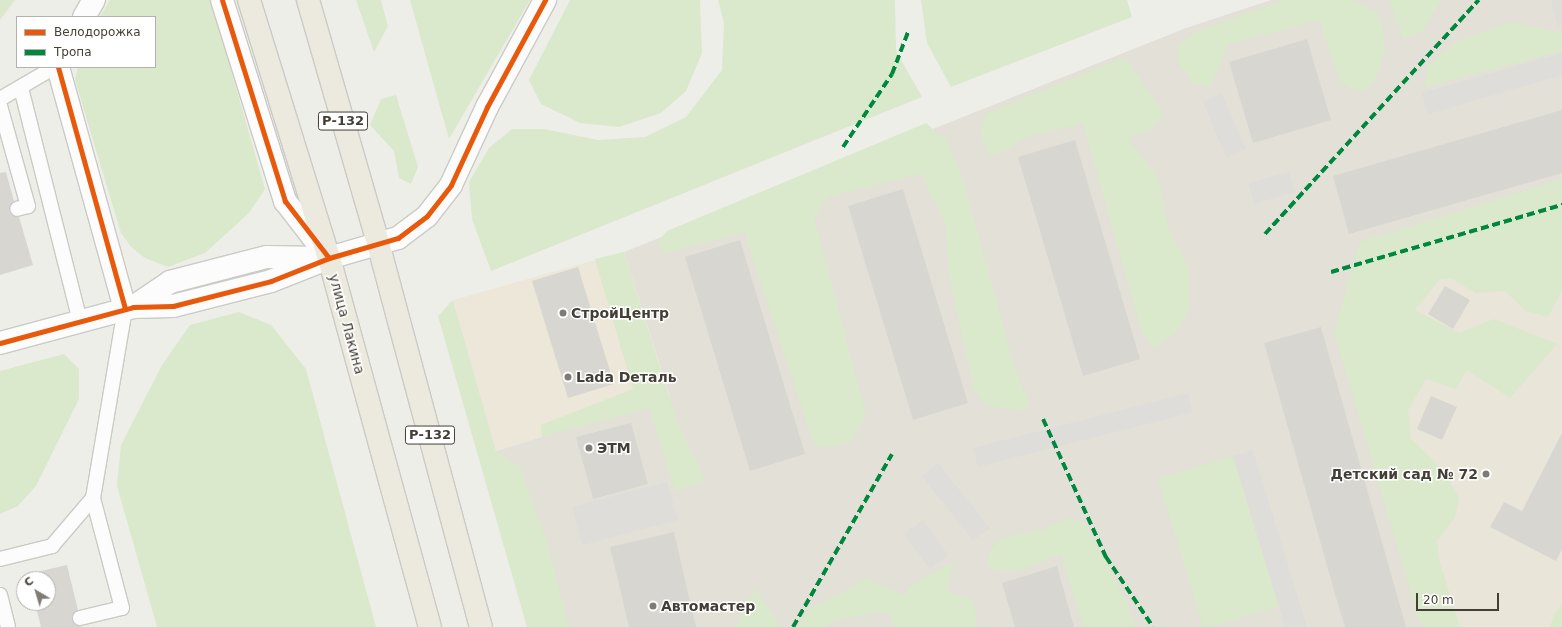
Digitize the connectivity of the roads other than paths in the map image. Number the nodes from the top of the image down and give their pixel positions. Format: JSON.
{"nodes":[{"id":1,"x":94,"y":0,"type":"edge"},
{"id":2,"x":222,"y":0,"type":"edge"},
{"id":3,"x":249,"y":0,"type":"edge"},
{"id":4,"x":308,"y":0,"type":"edge"},
{"id":5,"x":545,"y":0,"type":"edge"},
{"id":6,"x":85,"y":16,"type":"edge"},
{"id":7,"x":53,"y":68,"type":"edge"},
{"id":8,"x":58,"y":68,"type":"edge"},
{"id":9,"x":21,"y":88,"type":"junction"},
{"id":10,"x":0,"y":99,"type":"edge"},
{"id":11,"x":0,"y":106,"type":"edge"},
{"id":12,"x":17,"y":209,"type":"dead end"},
{"id":13,"x":378,"y":243,"type":"junction"},
{"id":14,"x":328,"y":258,"type":"junction"},
{"id":15,"x":129,"y":308,"type":"junction"},
{"id":16,"x":80,"y":321,"type":"junction"},
{"id":17,"x":0,"y":342,"type":"edge"},
{"id":18,"x":93,"y":498,"type":"junction"},
{"id":19,"x":0,"y":559,"type":"edge"},
{"id":20,"x":0,"y":595,"type":"edge"},
{"id":21,"x":80,"y":618,"type":"dead end"},
{"id":22,"x":8,"y":627,"type":"edge"},
{"id":23,"x":430,"y":627,"type":"edge"},
{"id":24,"x":481,"y":627,"type":"edge"}],
"edges":[{"from":1,"to":6,"type":"street"},
{"from":2,"to":14,"type":"street"},
{"from":3,"to":14,"type":"highway","name":"улица Лакина"},
{"from":4,"to":13,"type":"highway","number":"Р-132"},
{"from":5,"to":13,"type":"street"},
{"from":7,"to":9,"type":"lane"},
{"from":8,"to":15,"type":"street"},
{"from":9,"to":10,"type":"lane"},
{"from":9,"to":16,"type":"lane"},
{"from":11,"to":12,"type":"lane"},
{"from":13,"to":14,"type":"street"},
{"from":13,"to":24,"type":"highway","number":"Р-132"},
{"from":14,"to":15,"type":"street"},
{"from":14,"to":23,"type":"highway","name":"улица Лакина"},
{"from":15,"to":16,"type":"street"},
{"from":15,"to":18,"type":"lane"},
{"from":16,"to":17,"type":"street"},
{"from":18,"to":19,"type":"lane"},
{"from":18,"to":21,"type":"lane"},
{"from":20,"to":22,"type":"lane"}]}
